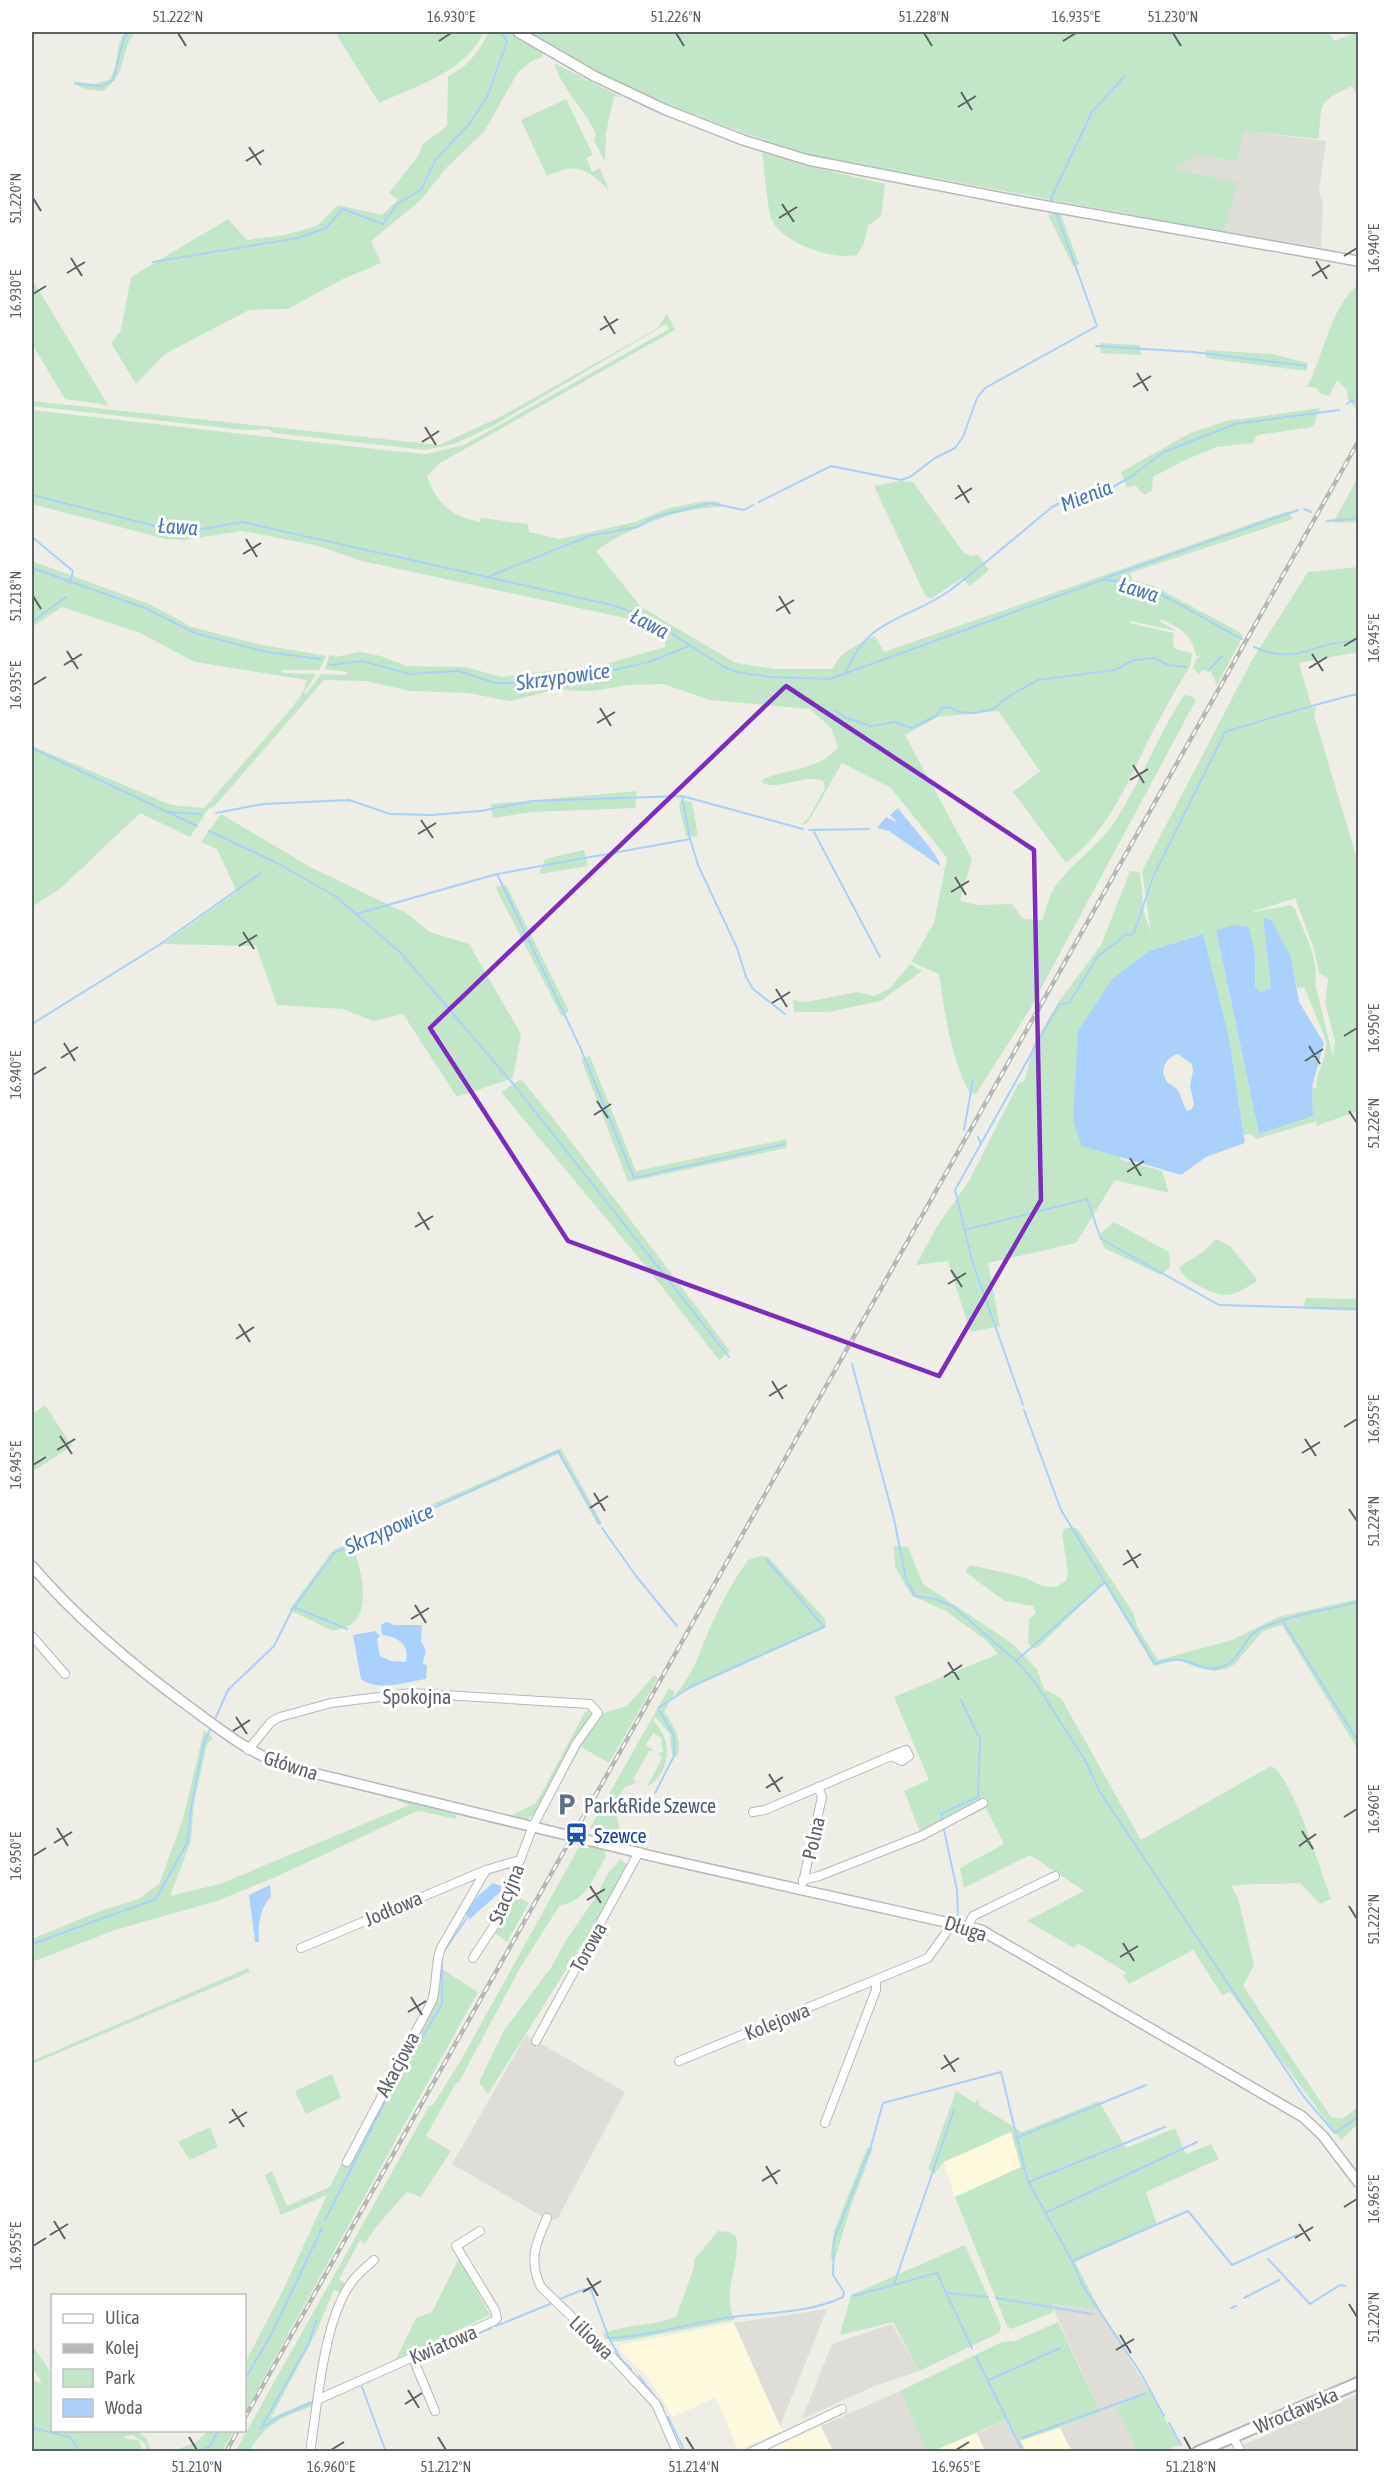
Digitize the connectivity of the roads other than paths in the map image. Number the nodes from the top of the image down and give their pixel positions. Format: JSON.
{"nodes":[{"id":1,"x":518,"y":32,"type":"edge"},
{"id":2,"x":1359,"y":261,"type":"edge"},
{"id":3,"x":32,"y":1566,"type":"edge"},
{"id":4,"x":32,"y":1636,"type":"edge"},
{"id":5,"x":65,"y":1674,"type":"dead end"},
{"id":6,"x":598,"y":1713,"type":"joint"},
{"id":7,"x":248,"y":1749,"type":"junction"},
{"id":8,"x":891,"y":1756,"type":"dead end"},
{"id":9,"x":818,"y":1787,"type":"junction"},
{"id":10,"x":983,"y":1803,"type":"dead end"},
{"id":11,"x":753,"y":1812,"type":"dead end"},
{"id":12,"x":507,"y":1820,"type":"joint"},
{"id":13,"x":532,"y":1826,"type":"junction"},
{"id":14,"x":639,"y":1852,"type":"junction"},
{"id":15,"x":520,"y":1860,"type":"junction"},
{"id":16,"x":486,"y":1870,"type":"junction"},
{"id":17,"x":1055,"y":1876,"type":"dead end"},
{"id":18,"x":802,"y":1884,"type":"junction"},
{"id":19,"x":950,"y":1921,"type":"junction"},
{"id":20,"x":968,"y":1925,"type":"junction"},
{"id":21,"x":300,"y":1948,"type":"dead end"},
{"id":22,"x":473,"y":1958,"type":"dead end"},
{"id":23,"x":876,"y":1981,"type":"junction"},
{"id":24,"x":536,"y":2041,"type":"dead end"},
{"id":25,"x":679,"y":2061,"type":"dead end"},
{"id":26,"x":825,"y":2123,"type":"dead end"},
{"id":27,"x":347,"y":2162,"type":"dead end"},
{"id":28,"x":1359,"y":2182,"type":"edge"},
{"id":29,"x":547,"y":2218,"type":"dead end"},
{"id":30,"x":480,"y":2231,"type":"dead end"},
{"id":31,"x":374,"y":2260,"type":"dead end"},
{"id":32,"x":412,"y":2356,"type":"junction"},
{"id":33,"x":1359,"y":2383,"type":"edge"},
{"id":34,"x":319,"y":2399,"type":"junction"},
{"id":35,"x":842,"y":2409,"type":"dead end"},
{"id":36,"x":435,"y":2411,"type":"dead end"},
{"id":37,"x":1233,"y":2437,"type":"junction"},
{"id":38,"x":310,"y":2451,"type":"edge"},
{"id":39,"x":677,"y":2451,"type":"edge"},
{"id":40,"x":751,"y":2451,"type":"edge"},
{"id":41,"x":1198,"y":2451,"type":"edge"},
{"id":42,"x":1240,"y":2451,"type":"edge"}],
"edges":[{"from":1,"to":2,"type":"street"},
{"from":3,"to":7,"type":"street","name":"Główna"},
{"from":4,"to":5,"type":"street"},
{"from":6,"to":7,"type":"street","name":"Spokojna"},
{"from":6,"to":13,"type":"street","name":"Stacyjna"},
{"from":7,"to":12,"type":"street","name":"Główna"},
{"from":8,"to":9,"type":"street","name":"Polna"},
{"from":9,"to":11,"type":"street","name":"Polna"},
{"from":9,"to":18,"type":"street","name":"Polna"},
{"from":10,"to":18,"type":"street"},
{"from":12,"to":13,"type":"street","name":"Długa"},
{"from":13,"to":14,"type":"street","name":"Długa"},
{"from":13,"to":15,"type":"street","name":"Stacyjna"},
{"from":14,"to":18,"type":"street","name":"Długa"},
{"from":14,"to":24,"type":"street","name":"Torowa"},
{"from":15,"to":16,"type":"street","name":"Jodłowa"},
{"from":15,"to":22,"type":"street","name":"Stacyjna"},
{"from":16,"to":21,"type":"street","name":"Jodłowa"},
{"from":16,"to":27,"type":"street","name":"Akacjowa"},
{"from":17,"to":20,"type":"street"},
{"from":18,"to":19,"type":"street","name":"Długa"},
{"from":19,"to":20,"type":"street","name":"Długa"},
{"from":19,"to":23,"type":"street","name":"Kolejowa"},
{"from":20,"to":28,"type":"street","name":"Długa"},
{"from":23,"to":25,"type":"street","name":"Kolejowa"},
{"from":23,"to":26,"type":"street"},
{"from":29,"to":39,"type":"street","name":"Liliowa"},
{"from":30,"to":32,"type":"street","name":"Kwiatowa"},
{"from":31,"to":34,"type":"street"},
{"from":32,"to":34,"type":"street","name":"Kwiatowa"},
{"from":32,"to":36,"type":"street"},
{"from":33,"to":37,"type":"main road","name":"Wrocławska"},
{"from":34,"to":38,"type":"street"},
{"from":35,"to":40,"type":"street"},
{"from":37,"to":41,"type":"main road","name":"Wrocławska"},
{"from":37,"to":42,"type":"street"}]}
